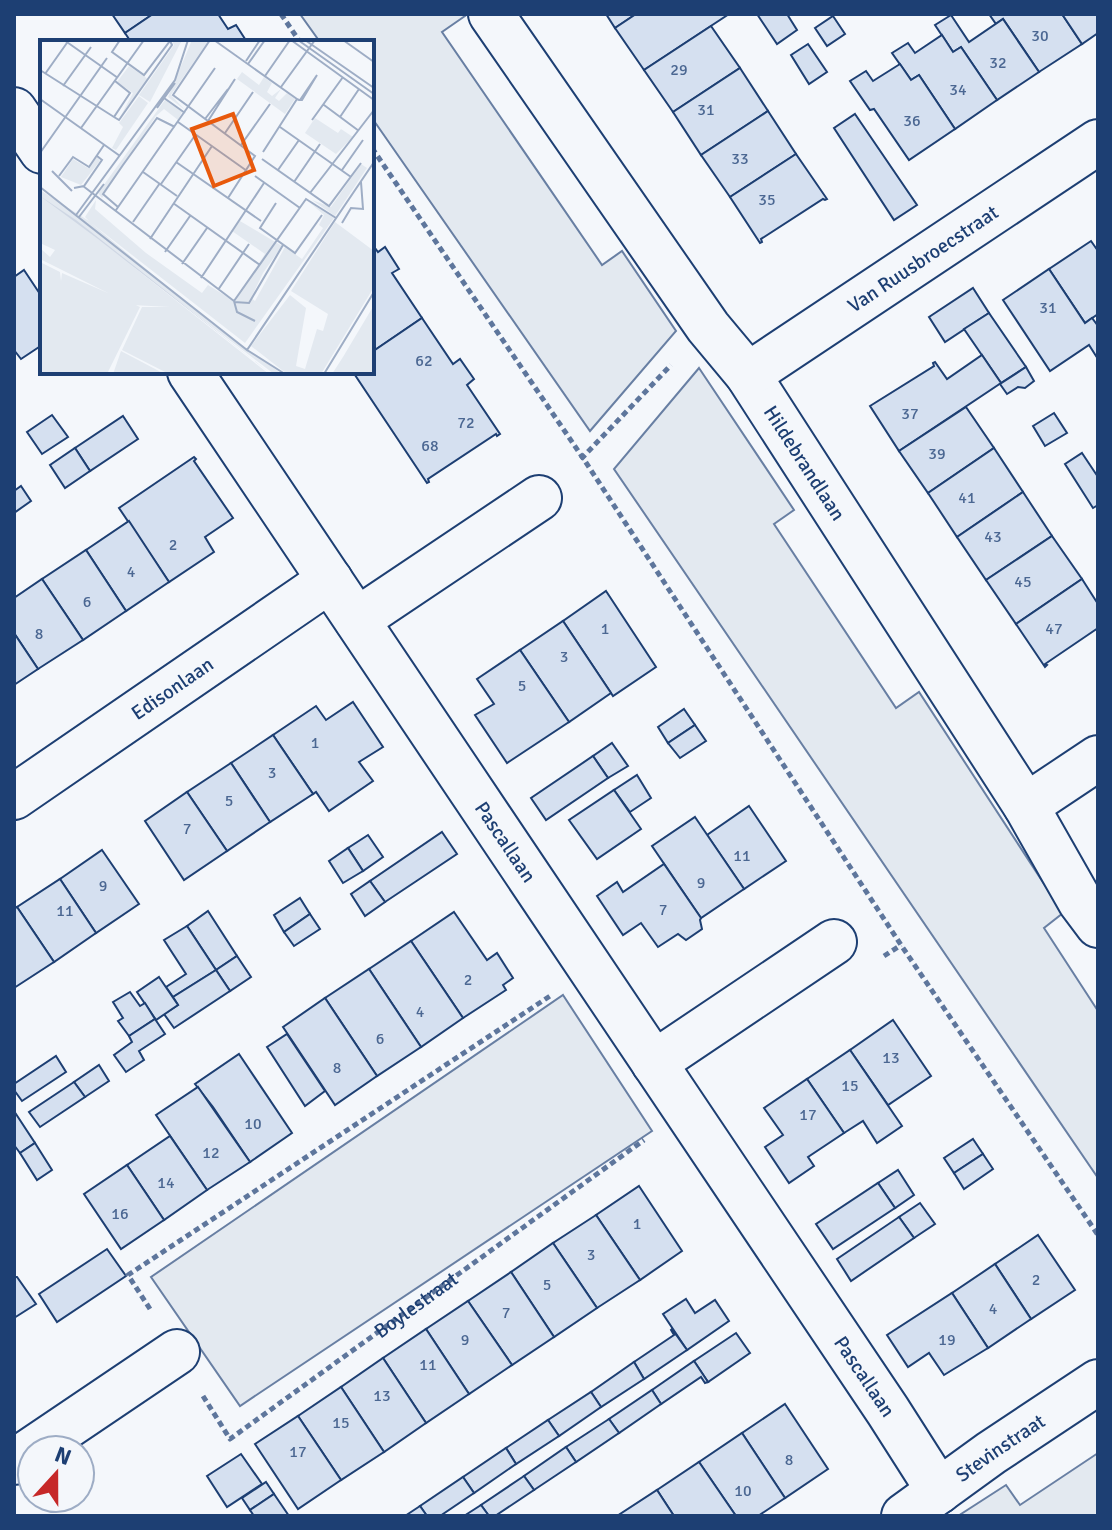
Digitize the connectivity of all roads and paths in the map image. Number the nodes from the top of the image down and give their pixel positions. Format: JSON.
{"nodes":[{"id":1,"x":281,"y":14,"type":"edge"},
{"id":2,"x":491,"y":14,"type":"edge"},
{"id":3,"x":299,"y":40,"type":"edge"},
{"id":4,"x":14,"y":110,"type":"edge"},
{"id":5,"x":1098,"y":142,"type":"edge"},
{"id":6,"x":40,"y":148,"type":"edge"},
{"id":7,"x":374,"y":151,"type":"edge"},
{"id":8,"x":40,"y":152,"type":"edge"},
{"id":9,"x":14,"y":169,"type":"edge"},
{"id":10,"x":708,"y":327,"type":"junction"},
{"id":11,"x":191,"y":374,"type":"edge"},
{"id":12,"x":748,"y":375,"type":"junction"},
{"id":13,"x":583,"y":458,"type":"junction"},
{"id":14,"x":539,"y":498,"type":"joint"},
{"id":15,"x":330,"y":580,"type":"junction"},
{"id":16,"x":357,"y":620,"type":"junction"},
{"id":17,"x":1098,"y":758,"type":"edge"},
{"id":18,"x":14,"y":797,"type":"edge"},
{"id":19,"x":1026,"y":806,"type":"junction"},
{"id":20,"x":1098,"y":925,"type":"edge"},
{"id":21,"x":834,"y":942,"type":"dead end"},
{"id":22,"x":591,"y":969,"type":"junction"},
{"id":23,"x":654,"y":1063,"type":"junction"},
{"id":24,"x":685,"y":1110,"type":"junction"},
{"id":25,"x":1098,"y":1235,"type":"edge"},
{"id":26,"x":177,"y":1352,"type":"junction"},
{"id":27,"x":1098,"y":1382,"type":"edge"},
{"id":28,"x":14,"y":1462,"type":"edge"},
{"id":29,"x":939,"y":1491,"type":"junction"},
{"id":30,"x":904,"y":1516,"type":"edge"}],
"edges":[{"from":1,"to":3,"type":"path"},
{"from":2,"to":10,"type":"street","name":"Hildebrandlaan"},
{"from":4,"to":6,"type":"street"},
{"from":5,"to":12,"type":"street","name":"Van Ruusbroecstraat"},
{"from":7,"to":13,"type":"path"},
{"from":8,"to":9,"type":"street"},
{"from":10,"to":12,"type":"street","name":"Hildebrandlaan"},
{"from":10,"to":13,"type":"path"},
{"from":11,"to":15,"type":"street","name":"Pascallaan"},
{"from":12,"to":19,"type":"street","name":"Hildebrandlaan"},
{"from":13,"to":14,"type":"path"},
{"from":13,"to":25,"type":"path"},
{"from":14,"to":16,"type":"street"},
{"from":15,"to":16,"type":"street","name":"Pascallaan"},
{"from":15,"to":18,"type":"street","name":"Edisonlaan"},
{"from":16,"to":22,"type":"street","name":"Pascallaan"},
{"from":17,"to":19,"type":"street"},
{"from":19,"to":20,"type":"street","name":"Hildebrandlaan"},
{"from":21,"to":23,"type":"street"},
{"from":22,"to":23,"type":"street","name":"Pascallaan"},
{"from":22,"to":26,"type":"path","name":"Boylestraat"},
{"from":23,"to":24,"type":"street","name":"Pascallaan"},
{"from":24,"to":26,"type":"path","name":"Boylestraat"},
{"from":24,"to":29,"type":"street","name":"Pascallaan"},
{"from":26,"to":28,"type":"street"},
{"from":27,"to":29,"type":"street","name":"Stevinstraat"},
{"from":29,"to":30,"type":"street","name":"Stevinstraat"}]}
